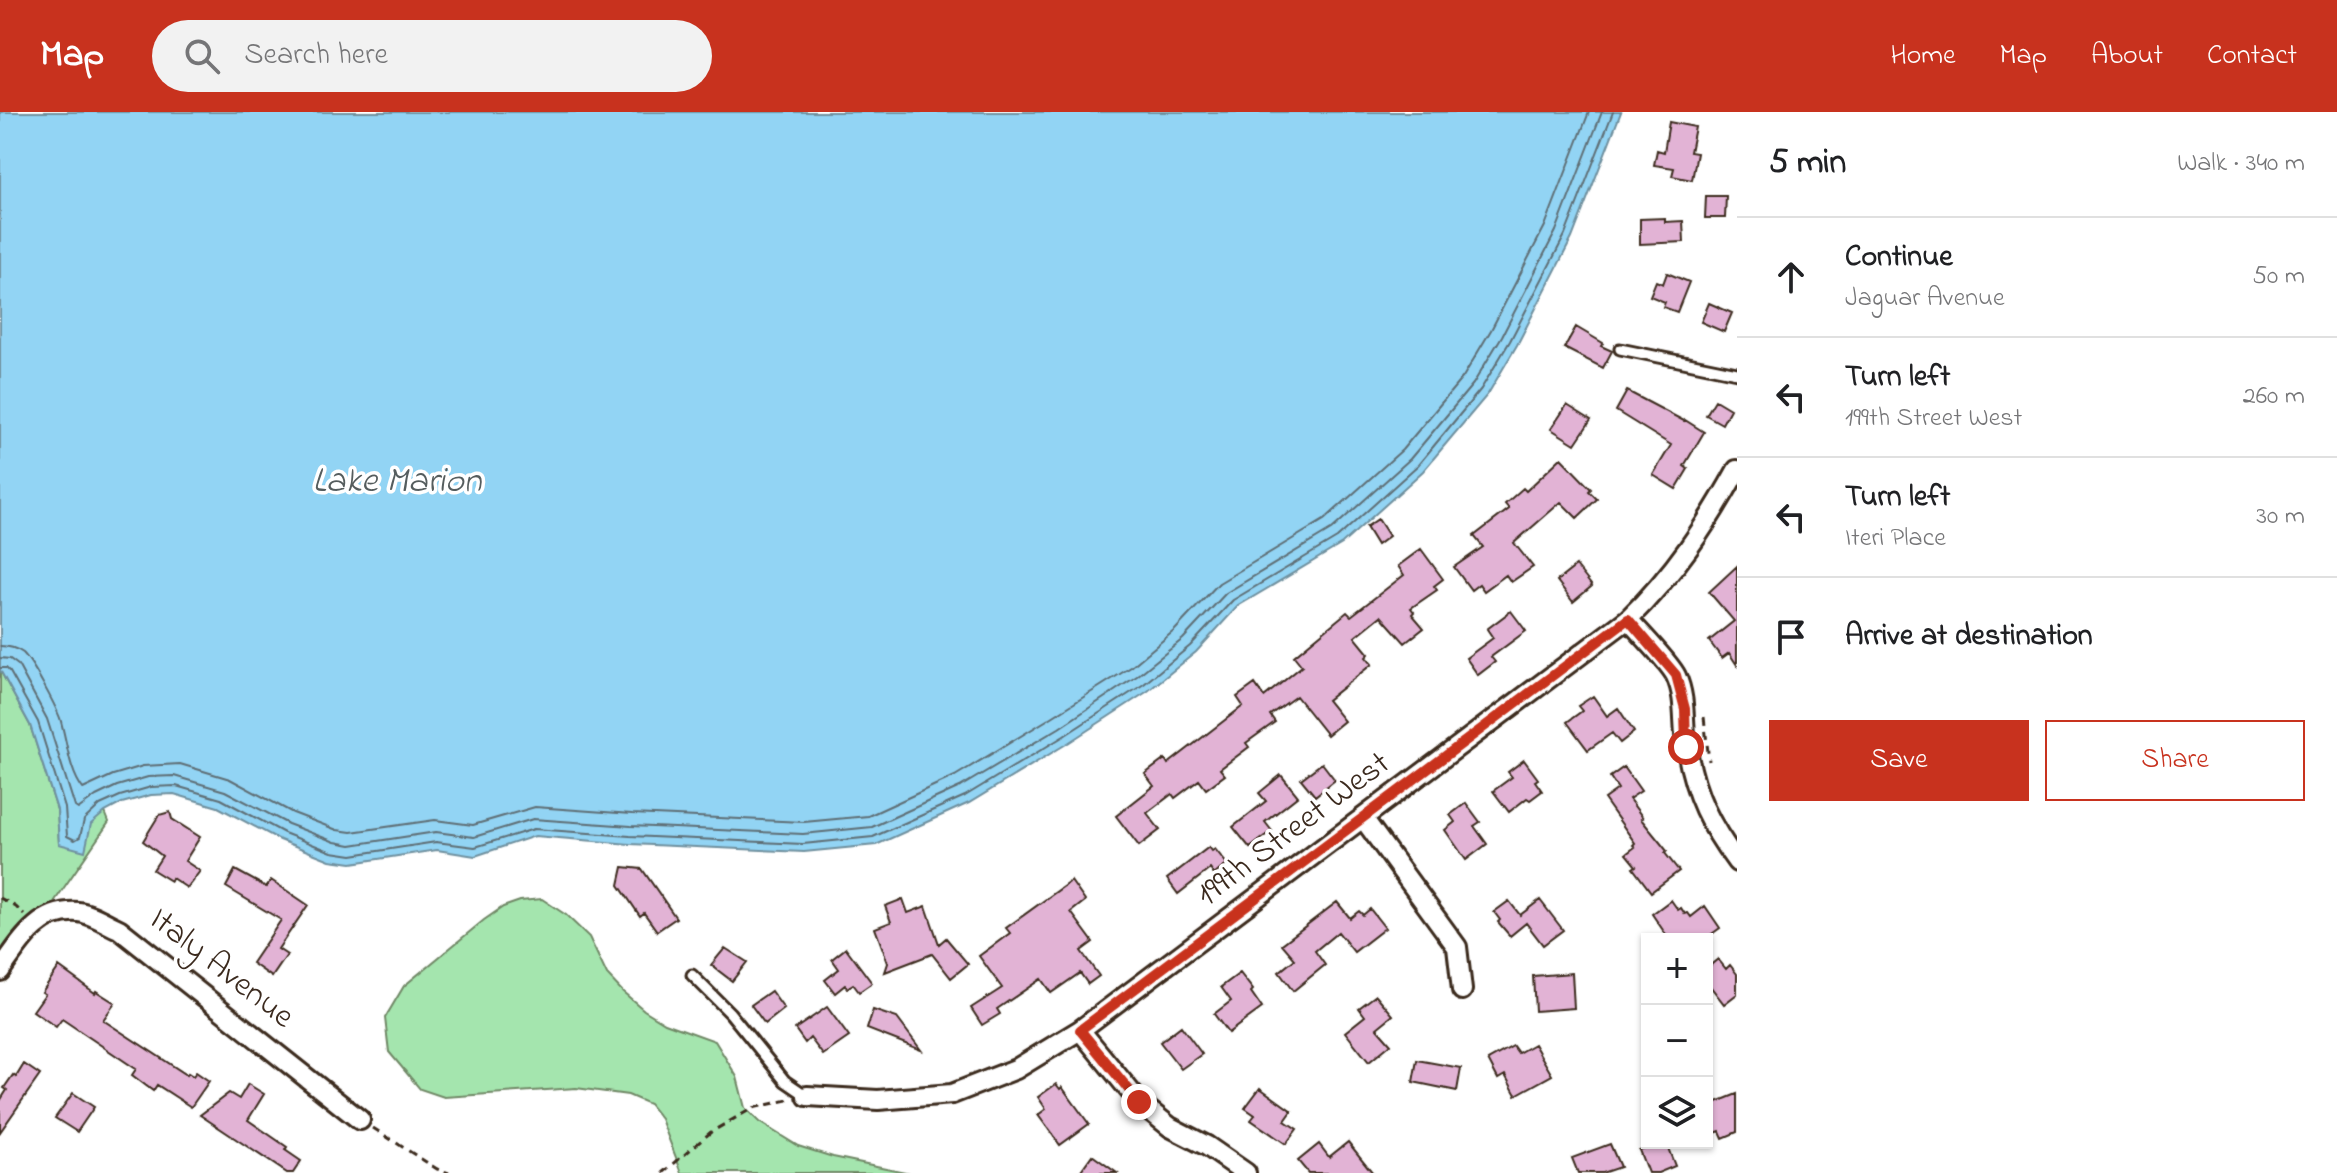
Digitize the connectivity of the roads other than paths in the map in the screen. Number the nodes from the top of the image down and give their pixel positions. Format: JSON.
{"nodes":[{"id":1,"x":1620,"y":349,"type":"dead end"},
{"id":2,"x":1737,"y":373,"type":"edge"},
{"id":3,"x":1737,"y":470,"type":"edge"},
{"id":4,"x":1628,"y":619,"type":"junction"},
{"id":5,"x":1363,"y":818,"type":"junction"},
{"id":6,"x":1737,"y":862,"type":"edge"},
{"id":7,"x":0,"y":971,"type":"edge"},
{"id":8,"x":692,"y":975,"type":"dead end"},
{"id":9,"x":1462,"y":990,"type":"dead end"},
{"id":10,"x":1080,"y":1030,"type":"junction"},
{"id":11,"x":807,"y":1096,"type":"joint"},
{"id":12,"x":360,"y":1120,"type":"road end"},
{"id":13,"x":1246,"y":1173,"type":"edge"}],
"edges":[{"from":1,"to":2,"type":"lane"},
{"from":3,"to":4,"type":"street","name":"199th Street West"},
{"from":4,"to":5,"type":"street","name":"199th Street West"},
{"from":4,"to":6,"type":"street"},
{"from":5,"to":9,"type":"street"},
{"from":5,"to":10,"type":"street","name":"199th Street West"},
{"from":7,"to":12,"type":"street","name":"Italy Avenue"},
{"from":8,"to":11,"type":"lane"},
{"from":10,"to":11,"type":"street","name":"199th Street West"},
{"from":10,"to":13,"type":"street"}]}
